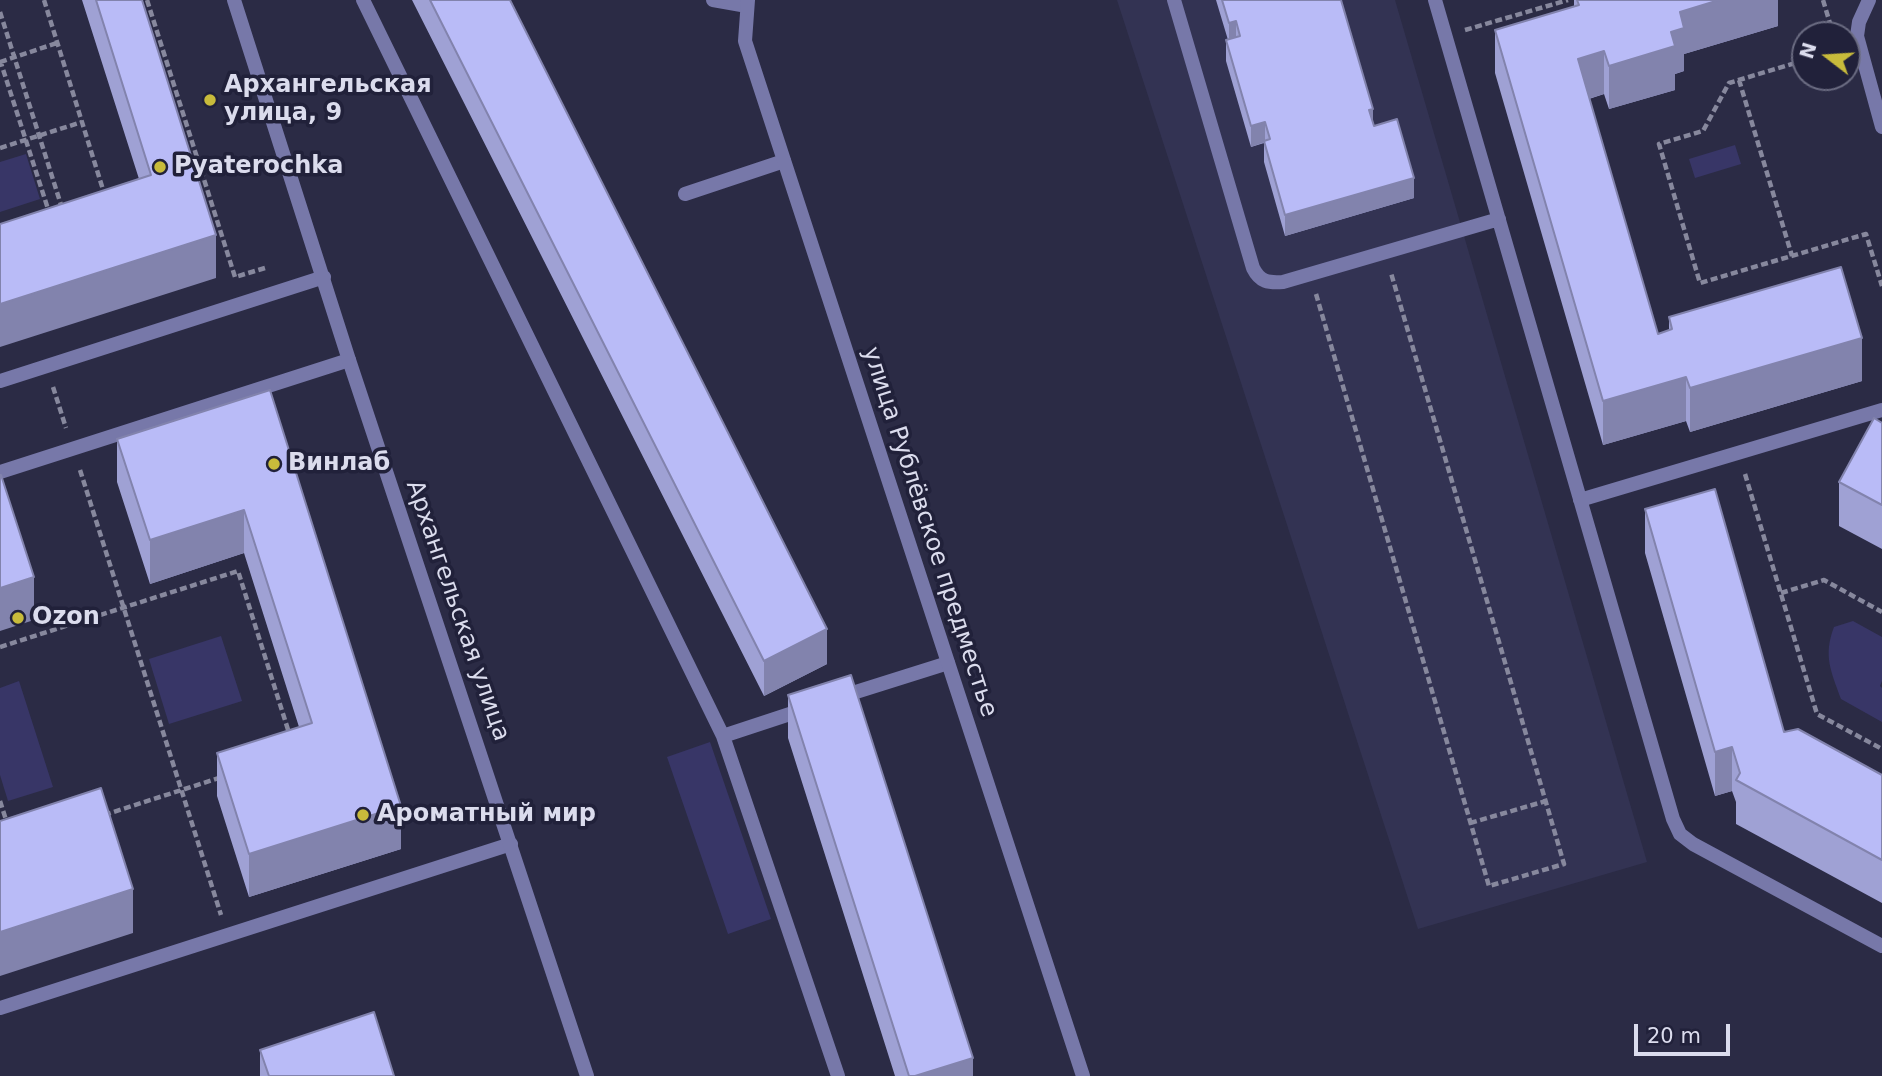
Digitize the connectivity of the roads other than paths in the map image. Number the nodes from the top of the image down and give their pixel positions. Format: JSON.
{"nodes":[{"id":1,"x":234,"y":0,"type":"edge"},
{"id":2,"x":363,"y":0,"type":"edge"},
{"id":3,"x":712,"y":0,"type":"edge"},
{"id":4,"x":1174,"y":0,"type":"edge"},
{"id":5,"x":1435,"y":0,"type":"edge"},
{"id":6,"x":1869,"y":0,"type":"edge"},
{"id":7,"x":747,"y":3,"type":"edge"},
{"id":8,"x":1882,"y":127,"type":"edge"},
{"id":9,"x":784,"y":161,"type":"junction"},
{"id":10,"x":685,"y":194,"type":"dead end"},
{"id":11,"x":1499,"y":219,"type":"junction"},
{"id":12,"x":324,"y":277,"type":"junction"},
{"id":13,"x":349,"y":360,"type":"junction"},
{"id":14,"x":0,"y":381,"type":"edge"},
{"id":15,"x":1882,"y":410,"type":"edge"},
{"id":16,"x":0,"y":472,"type":"edge"},
{"id":17,"x":1580,"y":500,"type":"junction"},
{"id":18,"x":948,"y":663,"type":"junction"},
{"id":19,"x":723,"y":736,"type":"junction"},
{"id":20,"x":511,"y":844,"type":"junction"},
{"id":21,"x":1882,"y":946,"type":"edge"},
{"id":22,"x":0,"y":1008,"type":"edge"},
{"id":23,"x":587,"y":1076,"type":"edge"},
{"id":24,"x":838,"y":1076,"type":"edge"},
{"id":25,"x":1083,"y":1076,"type":"edge"}],
"edges":[{"from":1,"to":12,"type":"street","name":"Архангельская улица"},
{"from":2,"to":19,"type":"street"},
{"from":3,"to":7,"type":"street"},
{"from":4,"to":11,"type":"street"},
{"from":5,"to":11,"type":"street"},
{"from":6,"to":8,"type":"street"},
{"from":7,"to":9,"type":"street","name":"улица Рублёвское предместье"},
{"from":9,"to":10,"type":"street"},
{"from":9,"to":18,"type":"street","name":"улица Рублёвское предместье"},
{"from":11,"to":17,"type":"street"},
{"from":12,"to":13,"type":"street","name":"Архангельская улица"},
{"from":12,"to":14,"type":"street"},
{"from":13,"to":16,"type":"street"},
{"from":13,"to":20,"type":"street","name":"Архангельская улица"},
{"from":15,"to":17,"type":"street"},
{"from":17,"to":21,"type":"street"},
{"from":18,"to":19,"type":"street"},
{"from":18,"to":25,"type":"street","name":"улица Рублёвское предместье"},
{"from":19,"to":24,"type":"street"},
{"from":20,"to":22,"type":"street"},
{"from":20,"to":23,"type":"street","name":"Архангельская улица"}]}
